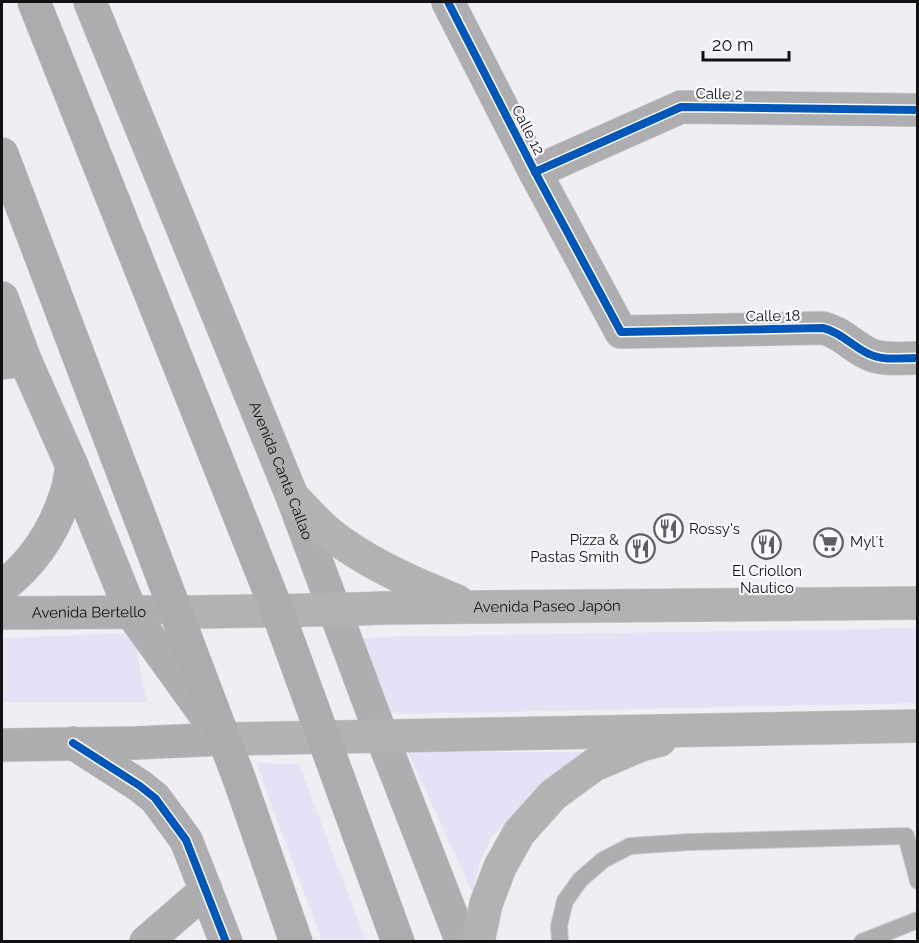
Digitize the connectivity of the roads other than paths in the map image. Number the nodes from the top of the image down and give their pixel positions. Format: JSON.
{"nodes":[{"id":1,"x":34,"y":2,"type":"edge"},
{"id":2,"x":90,"y":2,"type":"edge"},
{"id":3,"x":448,"y":2,"type":"edge"},
{"id":4,"x":918,"y":110,"type":"edge"},
{"id":5,"x":2,"y":154,"type":"edge"},
{"id":6,"x":535,"y":172,"type":"junction"},
{"id":7,"x":2,"y":298,"type":"edge"},
{"id":8,"x":621,"y":332,"type":"joint"},
{"id":9,"x":918,"y":358,"type":"edge"},
{"id":10,"x":13,"y":362,"type":"edge"},
{"id":11,"x":72,"y":466,"type":"junction"},
{"id":12,"x":292,"y":496,"type":"junction"},
{"id":13,"x":2,"y":586,"type":"edge"},
{"id":14,"x":918,"y":603,"type":"edge"},
{"id":15,"x":473,"y":607,"type":"junction"},
{"id":16,"x":277,"y":610,"type":"junction"},
{"id":17,"x":335,"y":610,"type":"junction"},
{"id":18,"x":131,"y":612,"type":"junction"},
{"id":19,"x":175,"y":612,"type":"junction"},
{"id":20,"x":2,"y":613,"type":"edge"},
{"id":21,"x":918,"y":726,"type":"edge"},
{"id":22,"x":691,"y":730,"type":"junction"},
{"id":23,"x":382,"y":737,"type":"junction"},
{"id":24,"x":323,"y":738,"type":"junction"},
{"id":25,"x":224,"y":739,"type":"junction"},
{"id":26,"x":73,"y":743,"type":"junction"},
{"id":27,"x":2,"y":745,"type":"edge"},
{"id":28,"x":918,"y":881,"type":"edge"},
{"id":29,"x":206,"y":890,"type":"junction"},
{"id":30,"x":918,"y":920,"type":"edge"},
{"id":31,"x":146,"y":942,"type":"edge"},
{"id":32,"x":226,"y":942,"type":"edge"},
{"id":33,"x":296,"y":942,"type":"edge"},
{"id":34,"x":398,"y":942,"type":"edge"},
{"id":35,"x":462,"y":942,"type":"edge"},
{"id":36,"x":478,"y":942,"type":"edge"},
{"id":37,"x":560,"y":942,"type":"edge"},
{"id":38,"x":862,"y":942,"type":"edge"}],
"edges":[{"from":1,"to":16,"type":"highway"},
{"from":2,"to":12,"type":"main road","name":"Avenida Canta Callao"},
{"from":3,"to":6,"type":"street","name":"Calle 12"},
{"from":4,"to":6,"type":"street","name":"Calle 2"},
{"from":5,"to":19,"type":"highway"},
{"from":6,"to":8,"type":"street","name":"Calle 12"},
{"from":7,"to":10,"type":"main road"},
{"from":8,"to":9,"type":"street","name":"Calle 18"},
{"from":10,"to":11,"type":"main road"},
{"from":11,"to":13,"type":"main road"},
{"from":11,"to":18,"type":"main road"},
{"from":12,"to":15,"type":"main road"},
{"from":12,"to":17,"type":"main road","name":"Avenida Canta Callao"},
{"from":14,"to":15,"type":"main road","name":"Avenida Paseo Japón"},
{"from":15,"to":17,"type":"main road","name":"Avenida Paseo Japón"},
{"from":16,"to":17,"type":"main road","name":"Avenida Paseo Japón"},
{"from":16,"to":19,"type":"main road","name":"Avenida Paseo Japón"},
{"from":16,"to":24,"type":"highway"},
{"from":17,"to":23,"type":"main road","name":"Avenida Canta Callao"},
{"from":18,"to":19,"type":"main road","name":"Avenida Bertello"},
{"from":18,"to":20,"type":"main road","name":"Avenida Bertello"},
{"from":18,"to":25,"type":"main road"},
{"from":19,"to":25,"type":"highway"},
{"from":21,"to":22,"type":"main road"},
{"from":22,"to":23,"type":"main road"},
{"from":22,"to":36,"type":"main road"},
{"from":23,"to":24,"type":"main road"},
{"from":23,"to":35,"type":"main road","name":"Avenida Canta Callao"},
{"from":24,"to":25,"type":"main road"},
{"from":24,"to":34,"type":"highway"},
{"from":25,"to":26,"type":"main road"},
{"from":25,"to":33,"type":"highway"},
{"from":26,"to":27,"type":"main road"},
{"from":26,"to":29,"type":"street"},
{"from":28,"to":37,"type":"lane"},
{"from":29,"to":31,"type":"street"},
{"from":29,"to":32,"type":"street"},
{"from":30,"to":38,"type":"lane"}]}
